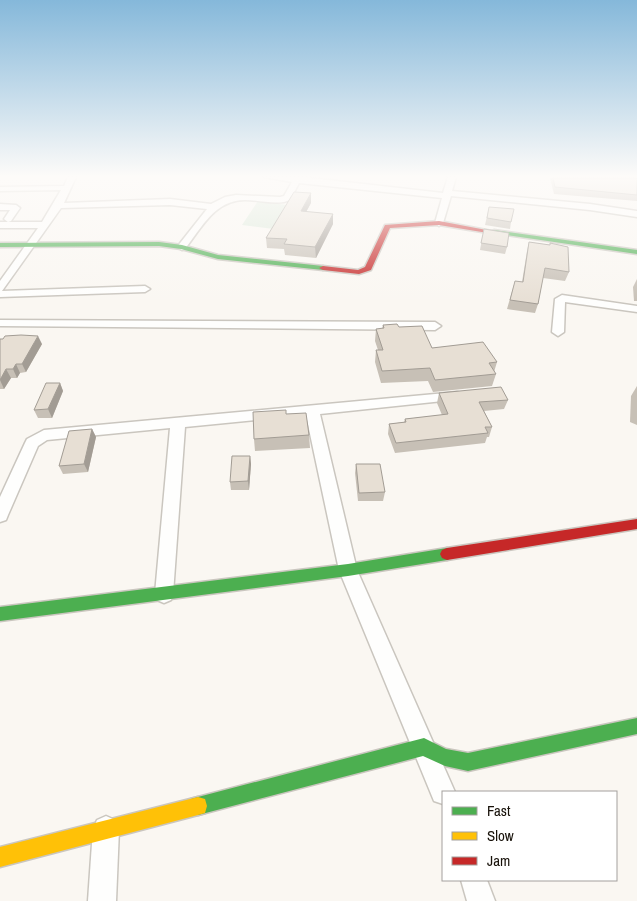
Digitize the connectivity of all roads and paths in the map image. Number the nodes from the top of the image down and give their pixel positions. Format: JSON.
{"nodes":[{"id":1,"x":48,"y":219,"type":"edge"},
{"id":2,"x":203,"y":219,"type":"edge"},
{"id":3,"x":440,"y":219,"type":"edge"},
{"id":4,"x":4,"y":222,"type":"edge"},
{"id":5,"x":439,"y":223,"type":"junction"},
{"id":6,"x":44,"y":225,"type":"junction"},
{"id":7,"x":30,"y":244,"type":"junction"},
{"id":8,"x":0,"y":245,"type":"edge"},
{"id":9,"x":182,"y":247,"type":"junction"},
{"id":10,"x":637,"y":252,"type":"edge"},
{"id":11,"x":0,"y":288,"type":"edge"},
{"id":12,"x":145,"y":289,"type":"dead end"},
{"id":13,"x":0,"y":294,"type":"edge"},
{"id":14,"x":637,"y":309,"type":"edge"},
{"id":15,"x":0,"y":323,"type":"edge"},
{"id":16,"x":435,"y":326,"type":"dead end"},
{"id":17,"x":558,"y":332,"type":"dead end"},
{"id":18,"x":476,"y":394,"type":"edge"},
{"id":19,"x":312,"y":410,"type":"junction"},
{"id":20,"x":178,"y":422,"type":"junction"},
{"id":21,"x":0,"y":515,"type":"edge"},
{"id":22,"x":637,"y":524,"type":"edge"},
{"id":23,"x":348,"y":570,"type":"junction"},
{"id":24,"x":164,"y":594,"type":"junction"},
{"id":25,"x":0,"y":614,"type":"edge"},
{"id":26,"x":637,"y":726,"type":"edge"},
{"id":27,"x":424,"y":747,"type":"junction"},
{"id":28,"x":443,"y":791,"type":"edge"},
{"id":29,"x":106,"y":829,"type":"junction"},
{"id":30,"x":0,"y":857,"type":"edge"},
{"id":31,"x":474,"y":881,"type":"edge"},
{"id":32,"x":102,"y":901,"type":"edge"},
{"id":33,"x":481,"y":901,"type":"edge"}],
"edges":[{"from":1,"to":6,"type":"street"},
{"from":2,"to":9,"type":"street"},
{"from":3,"to":5,"type":"street"},
{"from":4,"to":6,"type":"street"},
{"from":5,"to":9,"type":"street"},
{"from":5,"to":10,"type":"street"},
{"from":6,"to":7,"type":"street"},
{"from":7,"to":8,"type":"street"},
{"from":7,"to":9,"type":"street"},
{"from":7,"to":11,"type":"street"},
{"from":12,"to":13,"type":"street"},
{"from":14,"to":17,"type":"street"},
{"from":15,"to":16,"type":"street"},
{"from":18,"to":19,"type":"street"},
{"from":19,"to":20,"type":"street"},
{"from":19,"to":23,"type":"street"},
{"from":20,"to":21,"type":"street"},
{"from":20,"to":24,"type":"street"},
{"from":22,"to":23,"type":"street"},
{"from":23,"to":24,"type":"street"},
{"from":23,"to":27,"type":"street"},
{"from":24,"to":25,"type":"street"},
{"from":26,"to":27,"type":"street"},
{"from":27,"to":28,"type":"street"},
{"from":27,"to":29,"type":"street"},
{"from":29,"to":30,"type":"street"},
{"from":29,"to":32,"type":"street"},
{"from":31,"to":33,"type":"street"}]}
